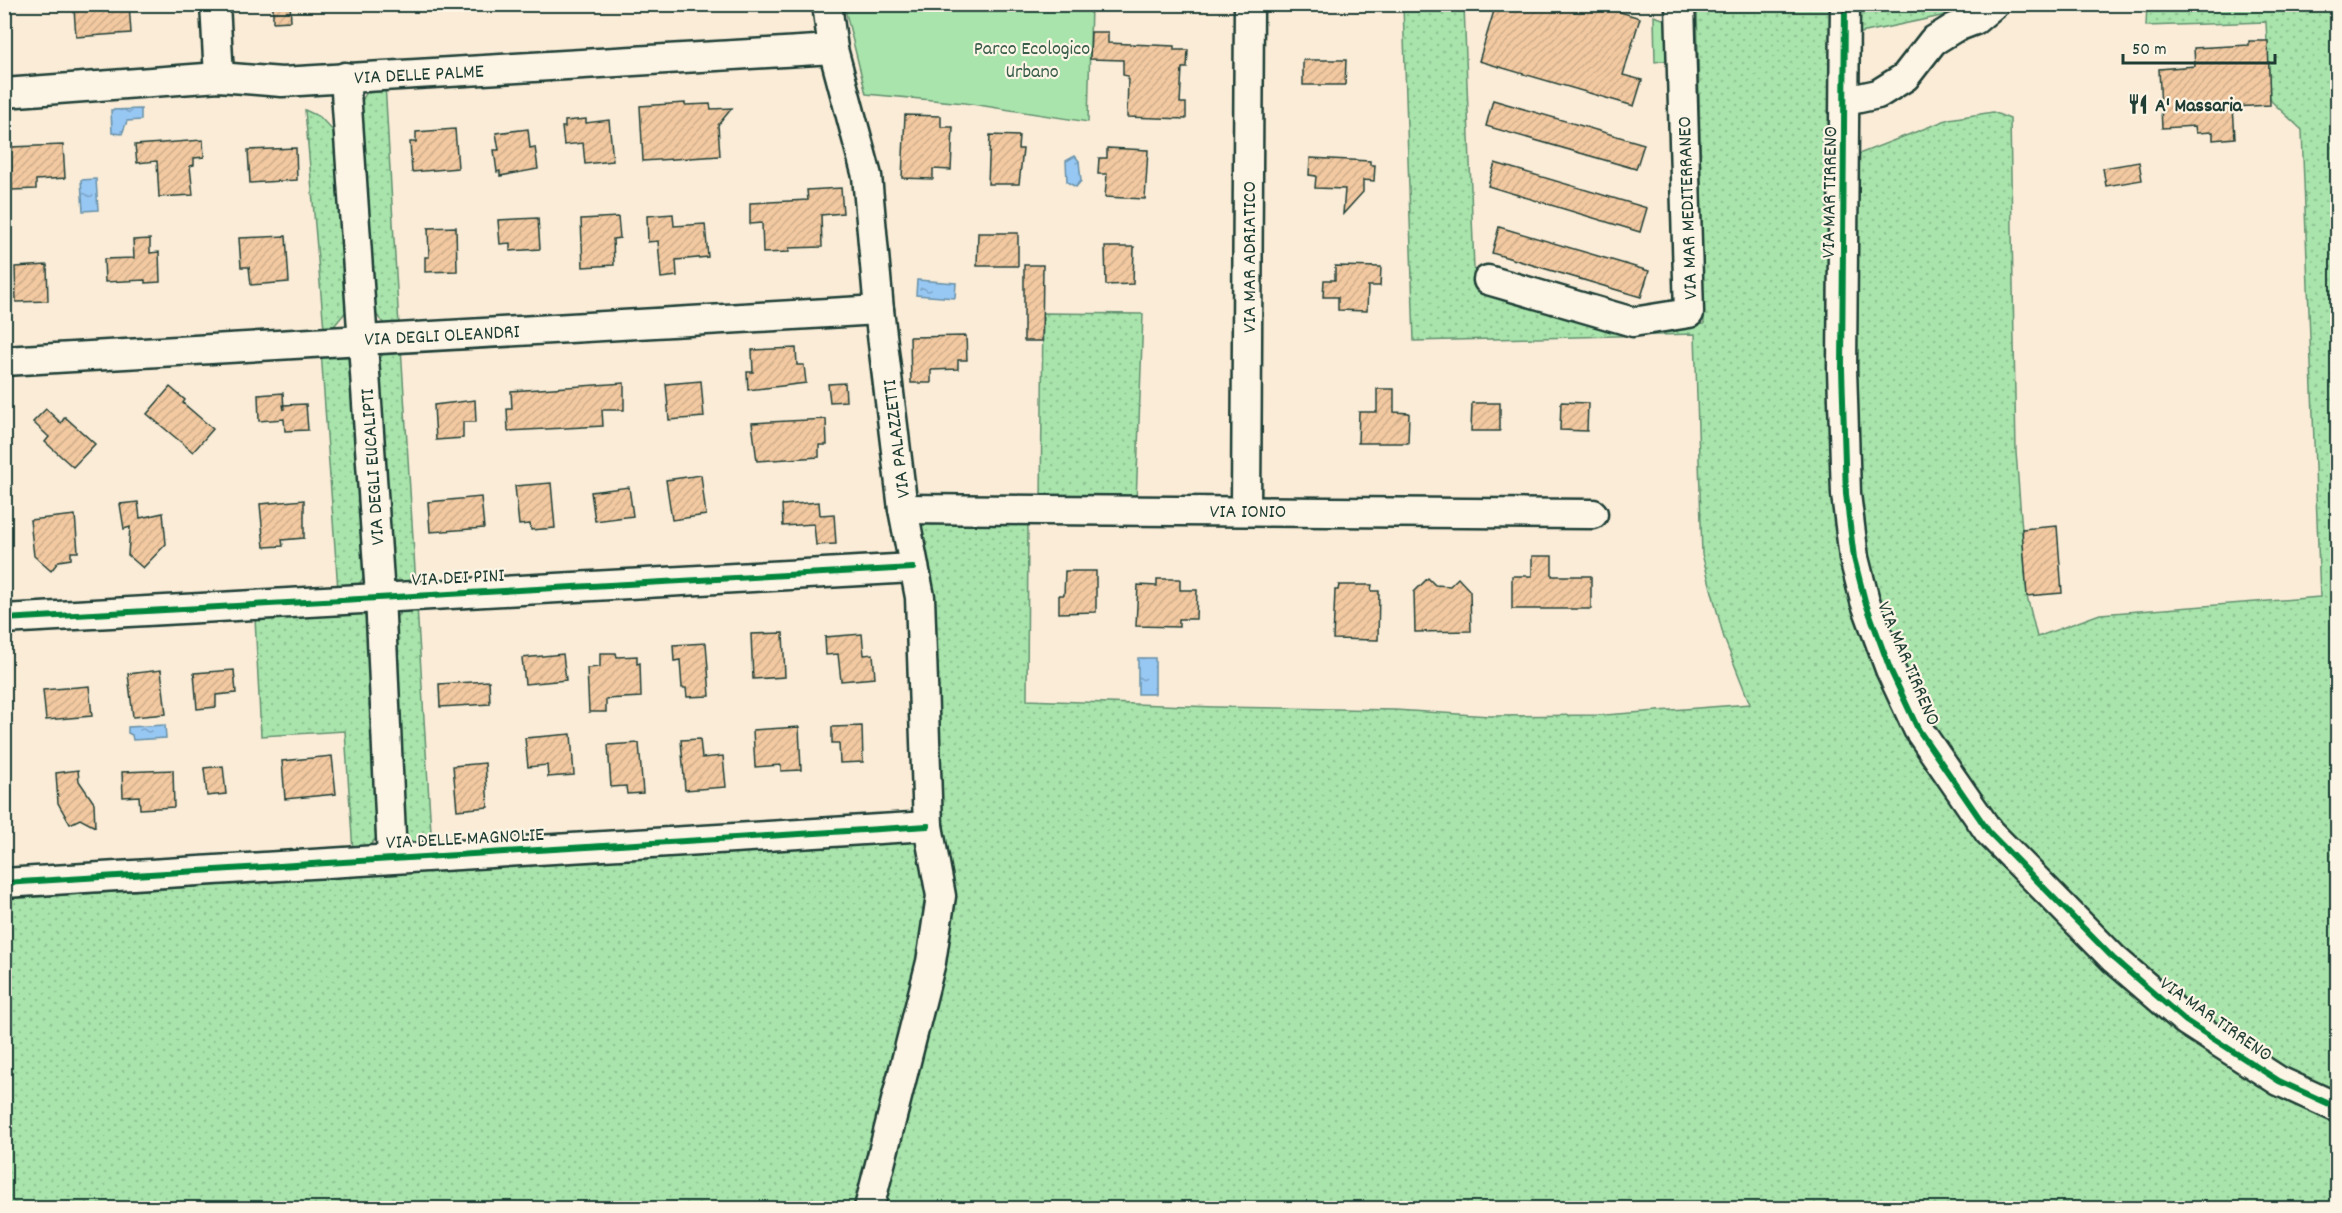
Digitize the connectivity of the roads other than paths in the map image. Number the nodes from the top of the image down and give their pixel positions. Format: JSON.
{"nodes":[{"id":1,"x":215,"y":4,"type":"edge"},
{"id":2,"x":827,"y":4,"type":"edge"},
{"id":3,"x":1250,"y":4,"type":"edge"},
{"id":4,"x":1680,"y":4,"type":"edge"},
{"id":5,"x":1845,"y":4,"type":"edge"},
{"id":6,"x":1994,"y":4,"type":"edge"},
{"id":7,"x":833,"y":49,"type":"junction"},
{"id":8,"x":219,"y":77,"type":"junction"},
{"id":9,"x":345,"y":77,"type":"junction"},
{"id":10,"x":4,"y":93,"type":"edge"},
{"id":11,"x":1846,"y":101,"type":"junction"},
{"id":12,"x":1488,"y":280,"type":"dead end"},
{"id":13,"x":879,"y":310,"type":"junction"},
{"id":14,"x":363,"y":338,"type":"junction"},
{"id":15,"x":4,"y":361,"type":"edge"},
{"id":16,"x":903,"y":509,"type":"junction"},
{"id":17,"x":1246,"y":510,"type":"junction"},
{"id":18,"x":1593,"y":514,"type":"dead end"},
{"id":19,"x":913,"y":568,"type":"junction"},
{"id":20,"x":380,"y":596,"type":"junction"},
{"id":21,"x":4,"y":619,"type":"edge"},
{"id":22,"x":928,"y":826,"type":"junction"},
{"id":23,"x":392,"y":858,"type":"junction"},
{"id":24,"x":4,"y":883,"type":"edge"},
{"id":25,"x":2337,"y":1108,"type":"edge"},
{"id":26,"x":869,"y":1209,"type":"edge"}],
"edges":[{"from":1,"to":8,"type":"street"},
{"from":2,"to":7,"type":"street","name":"VIA PALAZZETTI"},
{"from":3,"to":17,"type":"street","name":"VIA MAR ADRIATICO"},
{"from":4,"to":12,"type":"street","name":"VIA MAR MEDITERRANEO"},
{"from":5,"to":11,"type":"street","name":"VIA MAR TIRRENO"},
{"from":6,"to":11,"type":"street"},
{"from":7,"to":9,"type":"street","name":"VIA DELLE PALME"},
{"from":7,"to":13,"type":"street","name":"VIA PALAZZETTI"},
{"from":8,"to":9,"type":"street","name":"VIA DELLE PALME"},
{"from":8,"to":10,"type":"street","name":"VIA DELLE PALME"},
{"from":9,"to":14,"type":"street","name":"VIA DEGLI EUCALIPTI"},
{"from":11,"to":25,"type":"street","name":"VIA MAR TIRRENO"},
{"from":13,"to":14,"type":"street","name":"VIA DEGLI OLEANDRI"},
{"from":13,"to":16,"type":"street","name":"VIA PALAZZETTI"},
{"from":14,"to":15,"type":"street","name":"VIA DEGLI OLEANDRI"},
{"from":14,"to":20,"type":"street","name":"VIA DEGLI EUCALIPTI"},
{"from":16,"to":17,"type":"street","name":"VIA IONIO"},
{"from":16,"to":19,"type":"street","name":"VIA PALAZZETTI"},
{"from":17,"to":18,"type":"street","name":"VIA IONIO"},
{"from":19,"to":20,"type":"street","name":"VIA DEI PINI"},
{"from":19,"to":22,"type":"street","name":"VIA PALAZZETTI"},
{"from":20,"to":21,"type":"street","name":"VIA DEI PINI"},
{"from":20,"to":23,"type":"street","name":"VIA DEGLI EUCALIPTI"},
{"from":22,"to":23,"type":"street","name":"VIA DELLE MAGNOLIE"},
{"from":22,"to":26,"type":"street","name":"VIA PALAZZETTI"},
{"from":23,"to":24,"type":"street","name":"VIA DELLE MAGNOLIE"}]}
